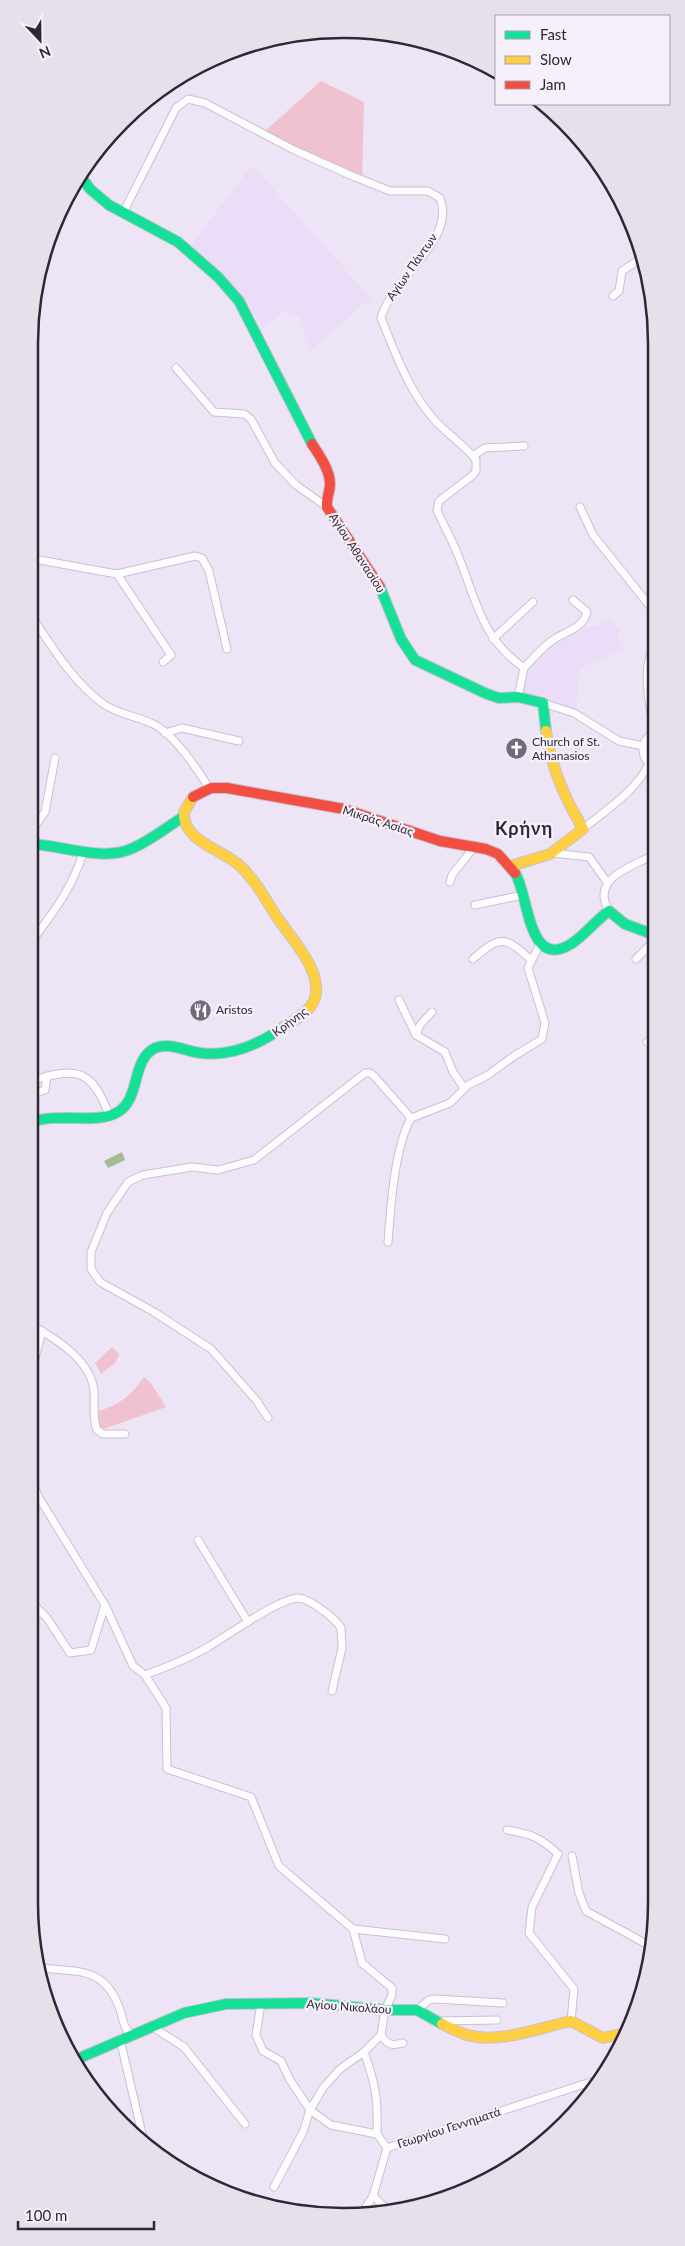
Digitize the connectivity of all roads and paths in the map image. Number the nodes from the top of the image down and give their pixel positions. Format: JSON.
{"nodes":[{"id":1,"x":84,"y":180,"type":"edge"},
{"id":2,"x":124,"y":211,"type":"junction"},
{"id":3,"x":636,"y":262,"type":"edge"},
{"id":4,"x":613,"y":296,"type":"dead end"},
{"id":5,"x":176,"y":368,"type":"dead end"},
{"id":6,"x":524,"y":446,"type":"dead end"},
{"id":7,"x":473,"y":456,"type":"junction"},
{"id":8,"x":328,"y":507,"type":"junction"},
{"id":9,"x":580,"y":508,"type":"dead end"},
{"id":10,"x":37,"y":560,"type":"edge"},
{"id":11,"x":117,"y":574,"type":"junction"},
{"id":12,"x":573,"y":600,"type":"dead end"},
{"id":13,"x":533,"y":602,"type":"dead end"},
{"id":14,"x":648,"y":604,"type":"edge"},
{"id":15,"x":37,"y":624,"type":"edge"},
{"id":16,"x":494,"y":639,"type":"junction"},
{"id":17,"x":227,"y":649,"type":"dead end"},
{"id":18,"x":648,"y":661,"type":"edge"},
{"id":19,"x":163,"y":662,"type":"dead end"},
{"id":20,"x":524,"y":668,"type":"junction"},
{"id":21,"x":648,"y":687,"type":"edge"},
{"id":22,"x":518,"y":697,"type":"junction"},
{"id":23,"x":543,"y":703,"type":"junction"},
{"id":24,"x":165,"y":733,"type":"junction"},
{"id":25,"x":648,"y":740,"type":"edge"},
{"id":26,"x":239,"y":741,"type":"dead end"},
{"id":27,"x":643,"y":746,"type":"junction"},
{"id":28,"x":55,"y":758,"type":"dead end"},
{"id":29,"x":648,"y":762,"type":"edge"},
{"id":30,"x":648,"y":769,"type":"edge"},
{"id":31,"x":209,"y":788,"type":"junction"},
{"id":32,"x":183,"y":817,"type":"junction"},
{"id":33,"x":37,"y":823,"type":"edge"},
{"id":34,"x":583,"y":829,"type":"junction"},
{"id":35,"x":37,"y":844,"type":"edge"},
{"id":36,"x":474,"y":847,"type":"junction"},
{"id":37,"x":84,"y":850,"type":"junction"},
{"id":38,"x":553,"y":853,"type":"junction"},
{"id":39,"x":648,"y":858,"type":"edge"},
{"id":40,"x":511,"y":866,"type":"junction"},
{"id":41,"x":450,"y":882,"type":"dead end"},
{"id":42,"x":607,"y":882,"type":"junction"},
{"id":43,"x":523,"y":895,"type":"junction"},
{"id":44,"x":475,"y":905,"type":"dead end"},
{"id":45,"x":609,"y":911,"type":"junction"},
{"id":46,"x":648,"y":933,"type":"edge"},
{"id":47,"x":37,"y":934,"type":"edge"},
{"id":48,"x":540,"y":944,"type":"junction"},
{"id":49,"x":648,"y":947,"type":"edge"},
{"id":50,"x":473,"y":959,"type":"dead end"},
{"id":51,"x":636,"y":959,"type":"dead end"},
{"id":52,"x":531,"y":960,"type":"junction"},
{"id":53,"x":399,"y":1000,"type":"dead end"},
{"id":54,"x":432,"y":1012,"type":"dead end"},
{"id":55,"x":416,"y":1035,"type":"junction"},
{"id":56,"x":46,"y":1076,"type":"junction"},
{"id":57,"x":37,"y":1079,"type":"edge"},
{"id":58,"x":464,"y":1088,"type":"junction"},
{"id":59,"x":37,"y":1092,"type":"edge"},
{"id":60,"x":110,"y":1115,"type":"junction"},
{"id":61,"x":410,"y":1118,"type":"junction"},
{"id":62,"x":37,"y":1121,"type":"edge"},
{"id":63,"x":388,"y":1242,"type":"dead end"},
{"id":64,"x":37,"y":1328,"type":"edge"},
{"id":65,"x":42,"y":1331,"type":"junction"},
{"id":66,"x":37,"y":1350,"type":"edge"},
{"id":67,"x":268,"y":1418,"type":"dead end"},
{"id":68,"x":125,"y":1434,"type":"dead end"},
{"id":69,"x":37,"y":1493,"type":"edge"},
{"id":70,"x":198,"y":1540,"type":"dead end"},
{"id":71,"x":105,"y":1605,"type":"junction"},
{"id":72,"x":37,"y":1608,"type":"edge"},
{"id":73,"x":248,"y":1622,"type":"junction"},
{"id":74,"x":145,"y":1674,"type":"junction"},
{"id":75,"x":332,"y":1691,"type":"dead end"},
{"id":76,"x":507,"y":1830,"type":"dead end"},
{"id":77,"x":572,"y":1856,"type":"dead end"},
{"id":78,"x":353,"y":1929,"type":"junction"},
{"id":79,"x":445,"y":1939,"type":"dead end"},
{"id":80,"x":645,"y":1943,"type":"edge"},
{"id":81,"x":44,"y":1968,"type":"edge"},
{"id":82,"x":261,"y":2003,"type":"junction"},
{"id":83,"x":504,"y":2003,"type":"dead end"},
{"id":84,"x":384,"y":2010,"type":"junction"},
{"id":85,"x":417,"y":2010,"type":"junction"},
{"id":86,"x":498,"y":2020,"type":"dead end"},
{"id":87,"x":433,"y":2021,"type":"junction"},
{"id":88,"x":571,"y":2021,"type":"junction"},
{"id":89,"x":151,"y":2026,"type":"junction"},
{"id":90,"x":131,"y":2034,"type":"junction"},
{"id":91,"x":381,"y":2035,"type":"junction"},
{"id":92,"x":617,"y":2035,"type":"edge"},
{"id":93,"x":120,"y":2039,"type":"junction"},
{"id":94,"x":403,"y":2043,"type":"dead end"},
{"id":95,"x":364,"y":2052,"type":"junction"},
{"id":96,"x":79,"y":2058,"type":"edge"},
{"id":97,"x":589,"y":2083,"type":"edge"},
{"id":98,"x":310,"y":2110,"type":"junction"},
{"id":99,"x":245,"y":2124,"type":"dead end"},
{"id":100,"x":142,"y":2134,"type":"edge"},
{"id":101,"x":377,"y":2134,"type":"junction"},
{"id":102,"x":387,"y":2148,"type":"junction"},
{"id":103,"x":274,"y":2187,"type":"dead end"},
{"id":104,"x":373,"y":2196,"type":"junction"},
{"id":105,"x":384,"y":2206,"type":"edge"},
{"id":106,"x":366,"y":2208,"type":"edge"}],
"edges":[{"from":1,"to":2,"type":"street","name":"Αγίου Αθανασίου"},
{"from":2,"to":7,"type":"street","name":"Αγίων Πάντων"},
{"from":2,"to":8,"type":"street","name":"Αγίου Αθανασίου"},
{"from":3,"to":4,"type":"street"},
{"from":5,"to":8,"type":"street"},
{"from":6,"to":7,"type":"street"},
{"from":7,"to":16,"type":"street"},
{"from":8,"to":22,"type":"street","name":"Αγίου Αθανασίου"},
{"from":9,"to":14,"type":"street"},
{"from":10,"to":11,"type":"street"},
{"from":11,"to":17,"type":"street"},
{"from":11,"to":19,"type":"street"},
{"from":12,"to":20,"type":"street"},
{"from":13,"to":16,"type":"street"},
{"from":15,"to":24,"type":"street"},
{"from":16,"to":20,"type":"street"},
{"from":18,"to":21,"type":"street"},
{"from":20,"to":22,"type":"street"},
{"from":22,"to":23,"type":"street","name":"Αγίου Αθανασίου"},
{"from":23,"to":27,"type":"street","name":"Αγίου Αθανασίου"},
{"from":23,"to":34,"type":"street"},
{"from":24,"to":26,"type":"street"},
{"from":24,"to":31,"type":"street"},
{"from":25,"to":27,"type":"street"},
{"from":27,"to":29,"type":"street"},
{"from":28,"to":33,"type":"street"},
{"from":30,"to":34,"type":"street"},
{"from":31,"to":32,"type":"street"},
{"from":31,"to":36,"type":"street","name":"Μικράς Ασίας"},
{"from":32,"to":37,"type":"street"},
{"from":32,"to":60,"type":"street","name":"Κρήνης"},
{"from":34,"to":38,"type":"street"},
{"from":35,"to":37,"type":"street"},
{"from":36,"to":40,"type":"street","name":"Μικράς Ασίας"},
{"from":36,"to":41,"type":"street"},
{"from":37,"to":47,"type":"street"},
{"from":38,"to":40,"type":"street"},
{"from":38,"to":42,"type":"street"},
{"from":39,"to":42,"type":"street"},
{"from":40,"to":43,"type":"street","name":"Μικράς Ασίας"},
{"from":42,"to":45,"type":"street"},
{"from":43,"to":44,"type":"street"},
{"from":43,"to":48,"type":"street","name":"Μικράς Ασίας"},
{"from":45,"to":46,"type":"street"},
{"from":45,"to":48,"type":"street"},
{"from":48,"to":52,"type":"street"},
{"from":49,"to":51,"type":"street"},
{"from":50,"to":52,"type":"street"},
{"from":52,"to":58,"type":"street"},
{"from":53,"to":55,"type":"street"},
{"from":54,"to":55,"type":"street"},
{"from":55,"to":58,"type":"street"},
{"from":56,"to":57,"type":"street"},
{"from":56,"to":59,"type":"street"},
{"from":56,"to":60,"type":"street"},
{"from":58,"to":61,"type":"street"},
{"from":60,"to":62,"type":"street"},
{"from":61,"to":63,"type":"street"},
{"from":61,"to":67,"type":"street"},
{"from":64,"to":65,"type":"street"},
{"from":65,"to":66,"type":"street"},
{"from":65,"to":68,"type":"street"},
{"from":69,"to":71,"type":"street"},
{"from":70,"to":73,"type":"street"},
{"from":71,"to":72,"type":"street"},
{"from":71,"to":74,"type":"street"},
{"from":73,"to":74,"type":"street"},
{"from":73,"to":75,"type":"street"},
{"from":74,"to":78,"type":"street"},
{"from":76,"to":88,"type":"street"},
{"from":77,"to":80,"type":"street"},
{"from":78,"to":79,"type":"street"},
{"from":78,"to":84,"type":"street"},
{"from":81,"to":90,"type":"street"},
{"from":82,"to":84,"type":"street","name":"Αγίου Νικολάου"},
{"from":82,"to":89,"type":"street","name":"Αγίου Νικολάου"},
{"from":82,"to":98,"type":"street"},
{"from":83,"to":85,"type":"street"},
{"from":84,"to":85,"type":"street","name":"Αγίου Νικολάου"},
{"from":84,"to":91,"type":"street"},
{"from":85,"to":87,"type":"street"},
{"from":86,"to":87,"type":"street"},
{"from":87,"to":88,"type":"street"},
{"from":88,"to":92,"type":"street"},
{"from":89,"to":90,"type":"street","name":"Αγίου Νικολάου"},
{"from":89,"to":99,"type":"street"},
{"from":90,"to":93,"type":"street","name":"Αγίου Νικολάου"},
{"from":91,"to":94,"type":"street"},
{"from":91,"to":95,"type":"street"},
{"from":93,"to":96,"type":"street","name":"Αγίου Νικολάου"},
{"from":93,"to":100,"type":"street"},
{"from":95,"to":98,"type":"street"},
{"from":95,"to":101,"type":"street"},
{"from":97,"to":102,"type":"street","name":"Γεωργίου Γεννηματά"},
{"from":98,"to":101,"type":"street"},
{"from":98,"to":103,"type":"street"},
{"from":101,"to":102,"type":"street","name":"Γεωργίου Γεννηματά"},
{"from":102,"to":104,"type":"street"},
{"from":104,"to":105,"type":"street"},
{"from":104,"to":106,"type":"street"}]}
